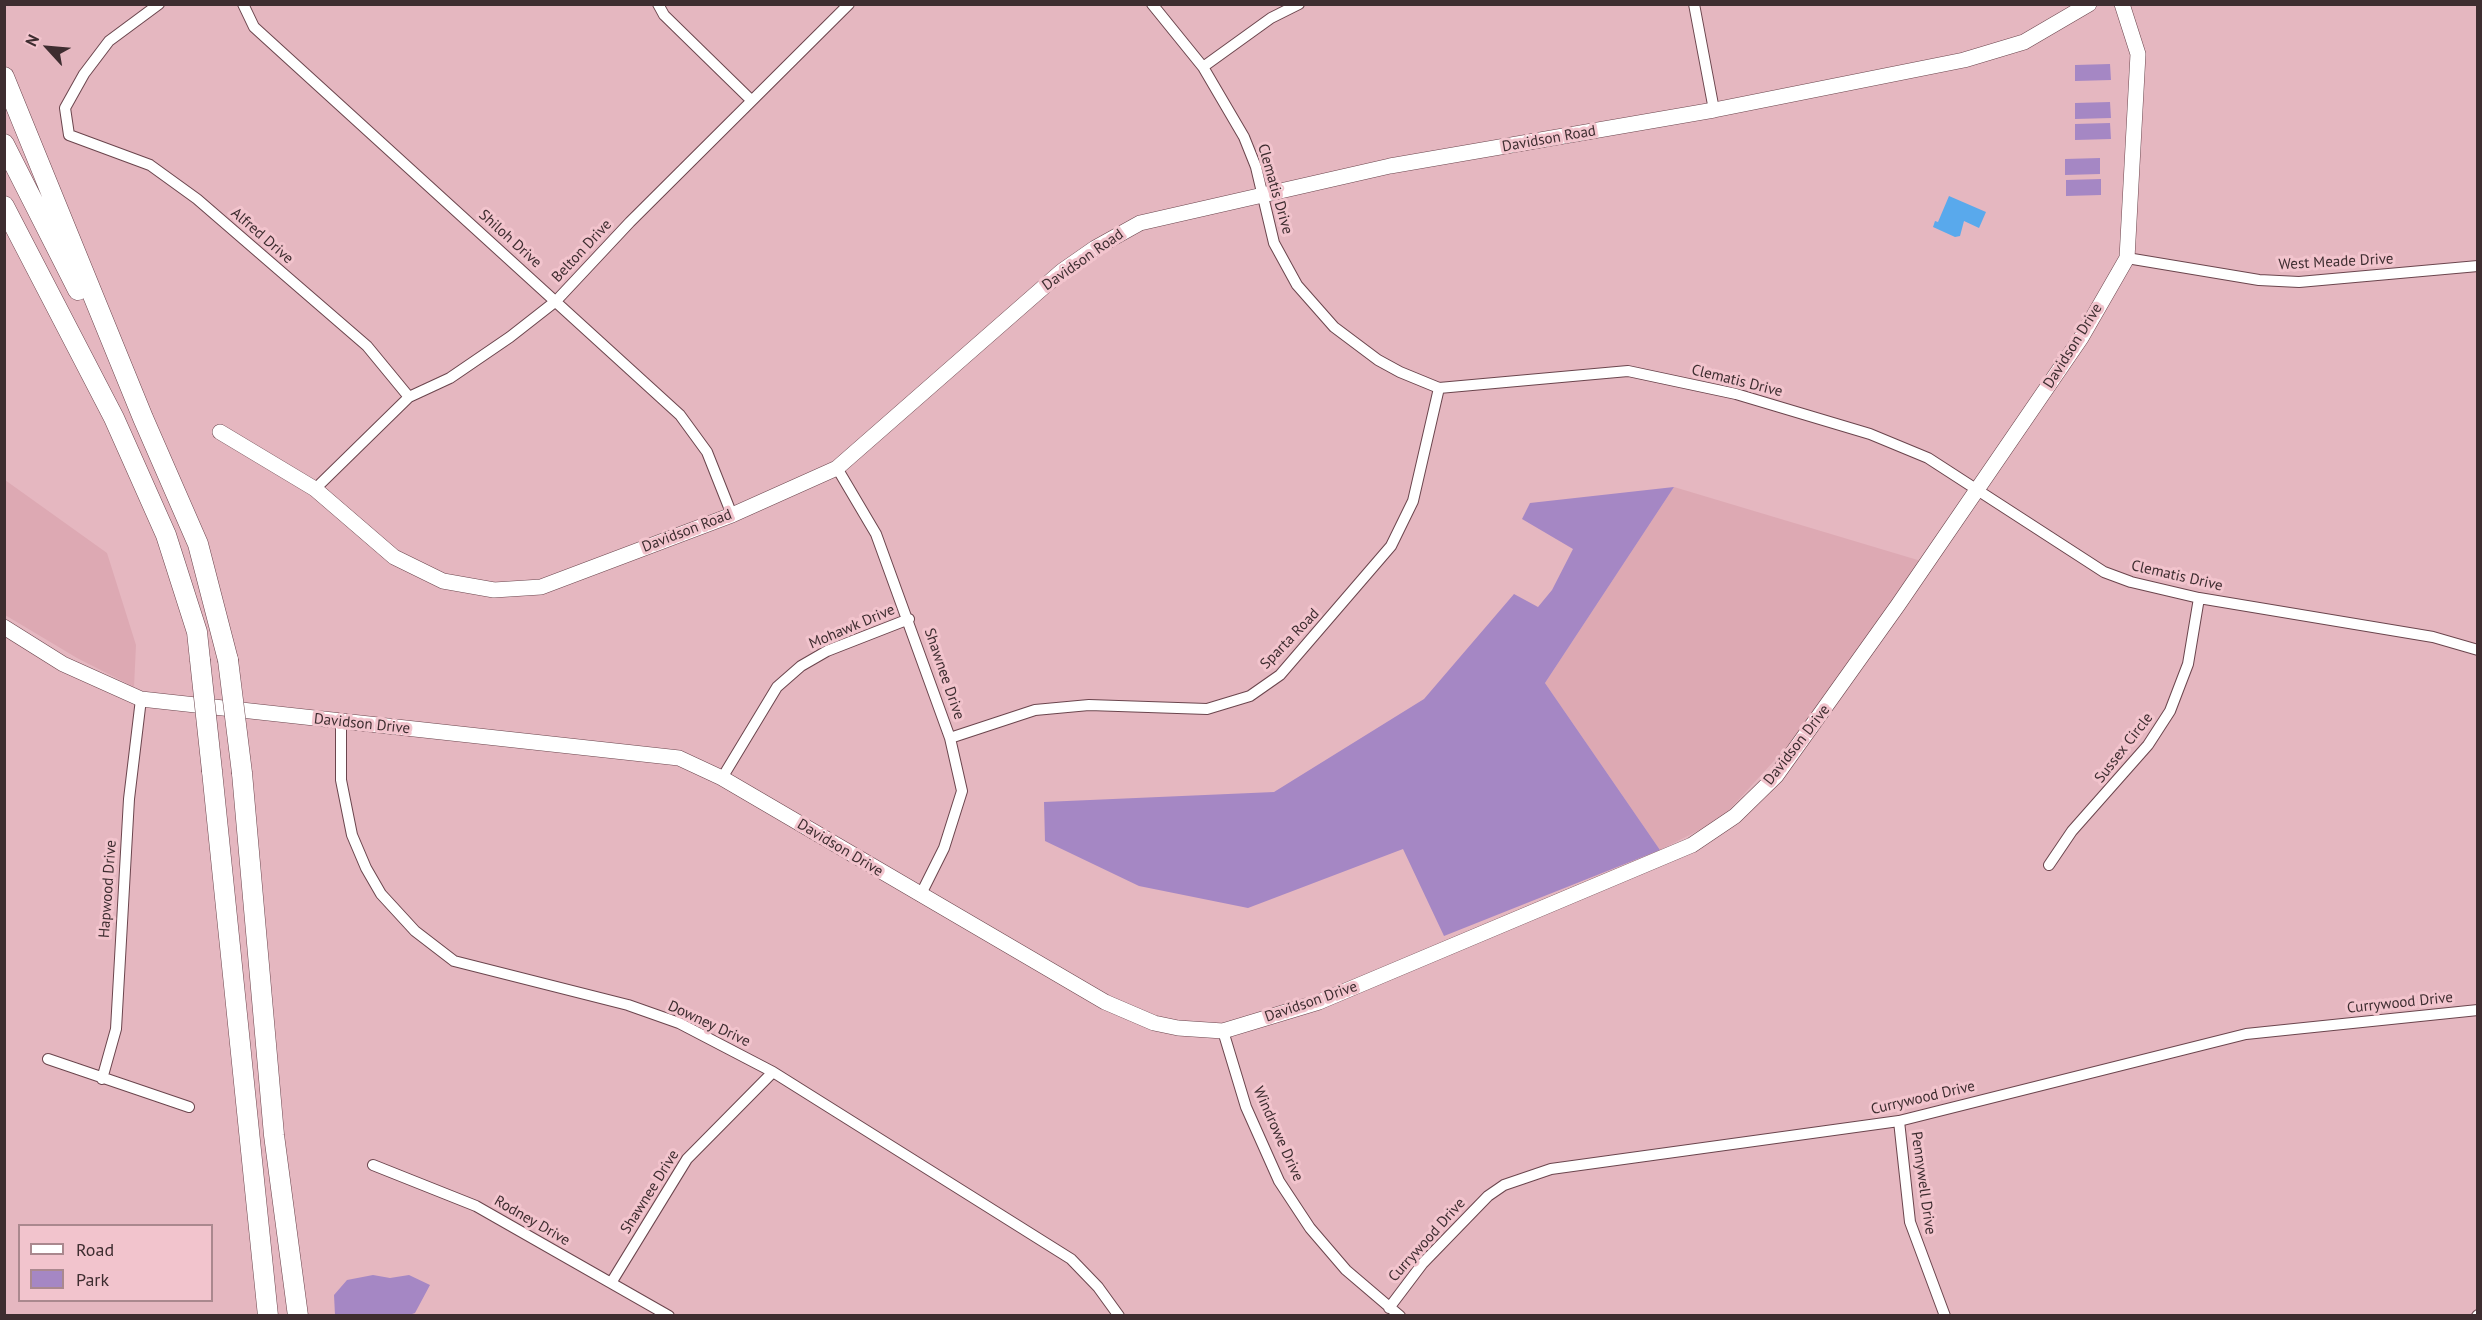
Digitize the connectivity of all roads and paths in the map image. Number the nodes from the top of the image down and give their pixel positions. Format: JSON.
{"nodes":[{"id":1,"x":159,"y":4,"type":"edge"},
{"id":2,"x":243,"y":4,"type":"edge"},
{"id":3,"x":658,"y":4,"type":"edge"},
{"id":4,"x":849,"y":4,"type":"edge"},
{"id":5,"x":1152,"y":4,"type":"edge"},
{"id":6,"x":1299,"y":4,"type":"edge"},
{"id":7,"x":1694,"y":4,"type":"edge"},
{"id":8,"x":2089,"y":4,"type":"edge"},
{"id":9,"x":2122,"y":4,"type":"edge"},
{"id":10,"x":1203,"y":67,"type":"junction"},
{"id":11,"x":4,"y":77,"type":"edge"},
{"id":12,"x":751,"y":100,"type":"junction"},
{"id":13,"x":1713,"y":110,"type":"junction"},
{"id":14,"x":4,"y":144,"type":"edge"},
{"id":15,"x":1262,"y":195,"type":"junction"},
{"id":16,"x":4,"y":206,"type":"edge"},
{"id":17,"x":2127,"y":258,"type":"junction"},
{"id":18,"x":2478,"y":266,"type":"edge"},
{"id":19,"x":556,"y":300,"type":"junction"},
{"id":20,"x":1439,"y":388,"type":"junction"},
{"id":21,"x":409,"y":397,"type":"junction"},
{"id":22,"x":143,"y":418,"type":"junction"},
{"id":23,"x":220,"y":432,"type":"dead end"},
{"id":24,"x":837,"y":468,"type":"junction"},
{"id":25,"x":315,"y":489,"type":"junction"},
{"id":26,"x":1977,"y":490,"type":"junction"},
{"id":27,"x":732,"y":515,"type":"junction"},
{"id":28,"x":2199,"y":598,"type":"junction"},
{"id":29,"x":909,"y":620,"type":"junction"},
{"id":30,"x":4,"y":627,"type":"edge"},
{"id":31,"x":2478,"y":650,"type":"edge"},
{"id":32,"x":141,"y":699,"type":"junction"},
{"id":33,"x":341,"y":722,"type":"junction"},
{"id":34,"x":950,"y":738,"type":"junction"},
{"id":35,"x":722,"y":778,"type":"junction"},
{"id":36,"x":2049,"y":865,"type":"dead end"},
{"id":37,"x":920,"y":896,"type":"junction"},
{"id":38,"x":2478,"y":1010,"type":"edge"},
{"id":39,"x":1223,"y":1031,"type":"junction"},
{"id":40,"x":48,"y":1059,"type":"dead end"},
{"id":41,"x":773,"y":1072,"type":"junction"},
{"id":42,"x":102,"y":1079,"type":"junction"},
{"id":43,"x":189,"y":1107,"type":"dead end"},
{"id":44,"x":1899,"y":1121,"type":"junction"},
{"id":45,"x":373,"y":1166,"type":"dead end"},
{"id":46,"x":611,"y":1283,"type":"junction"},
{"id":47,"x":1389,"y":1308,"type":"junction"},
{"id":48,"x":268,"y":1316,"type":"edge"},
{"id":49,"x":298,"y":1316,"type":"edge"},
{"id":50,"x":669,"y":1316,"type":"edge"},
{"id":51,"x":1119,"y":1316,"type":"edge"},
{"id":52,"x":1400,"y":1316,"type":"edge"},
{"id":53,"x":1945,"y":1316,"type":"edge"}],
"edges":[{"from":1,"to":21,"type":"street","name":"Alfred Drive"},
{"from":2,"to":19,"type":"street","name":"Shiloh Drive"},
{"from":3,"to":12,"type":"street"},
{"from":4,"to":12,"type":"street","name":"Belton Drive"},
{"from":5,"to":10,"type":"street","name":"Clematis Drive"},
{"from":6,"to":10,"type":"street"},
{"from":7,"to":13,"type":"street"},
{"from":8,"to":13,"type":"street","name":"Davidson Road"},
{"from":9,"to":17,"type":"street","name":"Davidson Drive"},
{"from":10,"to":15,"type":"street","name":"Clematis Drive"},
{"from":11,"to":22,"type":"highway"},
{"from":12,"to":19,"type":"street","name":"Belton Drive"},
{"from":13,"to":15,"type":"street","name":"Davidson Road"},
{"from":14,"to":22,"type":"highway"},
{"from":15,"to":20,"type":"street","name":"Clematis Drive"},
{"from":15,"to":24,"type":"street","name":"Davidson Road"},
{"from":16,"to":48,"type":"highway","bridge":true},
{"from":17,"to":18,"type":"street","name":"West Meade Drive"},
{"from":17,"to":26,"type":"street","name":"Davidson Drive"},
{"from":19,"to":21,"type":"street","name":"Belton Drive"},
{"from":19,"to":27,"type":"street","name":"Shiloh Drive"},
{"from":20,"to":26,"type":"street","name":"Clematis Drive"},
{"from":20,"to":34,"type":"street","name":"Sparta Road"},
{"from":21,"to":25,"type":"street","name":"Belton Drive"},
{"from":22,"to":49,"type":"highway","bridge":true},
{"from":23,"to":25,"type":"street","name":"Davidson Road"},
{"from":24,"to":27,"type":"street","name":"Davidson Road"},
{"from":24,"to":29,"type":"street","name":"Shawnee Drive"},
{"from":25,"to":27,"type":"street","name":"Davidson Road"},
{"from":26,"to":28,"type":"street","name":"Clematis Drive"},
{"from":26,"to":39,"type":"street","name":"Davidson Drive"},
{"from":28,"to":31,"type":"street","name":"Clematis Drive"},
{"from":28,"to":36,"type":"street","name":"Sussex Circle"},
{"from":29,"to":34,"type":"street","name":"Shawnee Drive"},
{"from":29,"to":35,"type":"street","name":"Mohawk Drive"},
{"from":30,"to":32,"type":"street","name":"Davidson Drive"},
{"from":32,"to":33,"type":"street","name":"Davidson Drive"},
{"from":32,"to":42,"type":"street","name":"Hapwood Drive"},
{"from":33,"to":35,"type":"street","name":"Davidson Drive"},
{"from":33,"to":41,"type":"street","name":"Downey Drive"},
{"from":34,"to":37,"type":"street","name":"Shawnee Drive"},
{"from":35,"to":37,"type":"street","name":"Davidson Drive"},
{"from":37,"to":39,"type":"street","name":"Davidson Drive"},
{"from":38,"to":44,"type":"street","name":"Currywood Drive"},
{"from":39,"to":47,"type":"street","name":"Windrowe Drive"},
{"from":40,"to":42,"type":"street"},
{"from":41,"to":46,"type":"street","name":"Shawnee Drive"},
{"from":41,"to":51,"type":"street","name":"Downey Drive"},
{"from":42,"to":43,"type":"street"},
{"from":44,"to":47,"type":"street","name":"Currywood Drive"},
{"from":44,"to":53,"type":"street","name":"Pennywell Drive"},
{"from":45,"to":46,"type":"street","name":"Rodney Drive"},
{"from":46,"to":50,"type":"street","name":"Rodney Drive"},
{"from":47,"to":52,"type":"street","name":"Windrowe Drive"}]}
